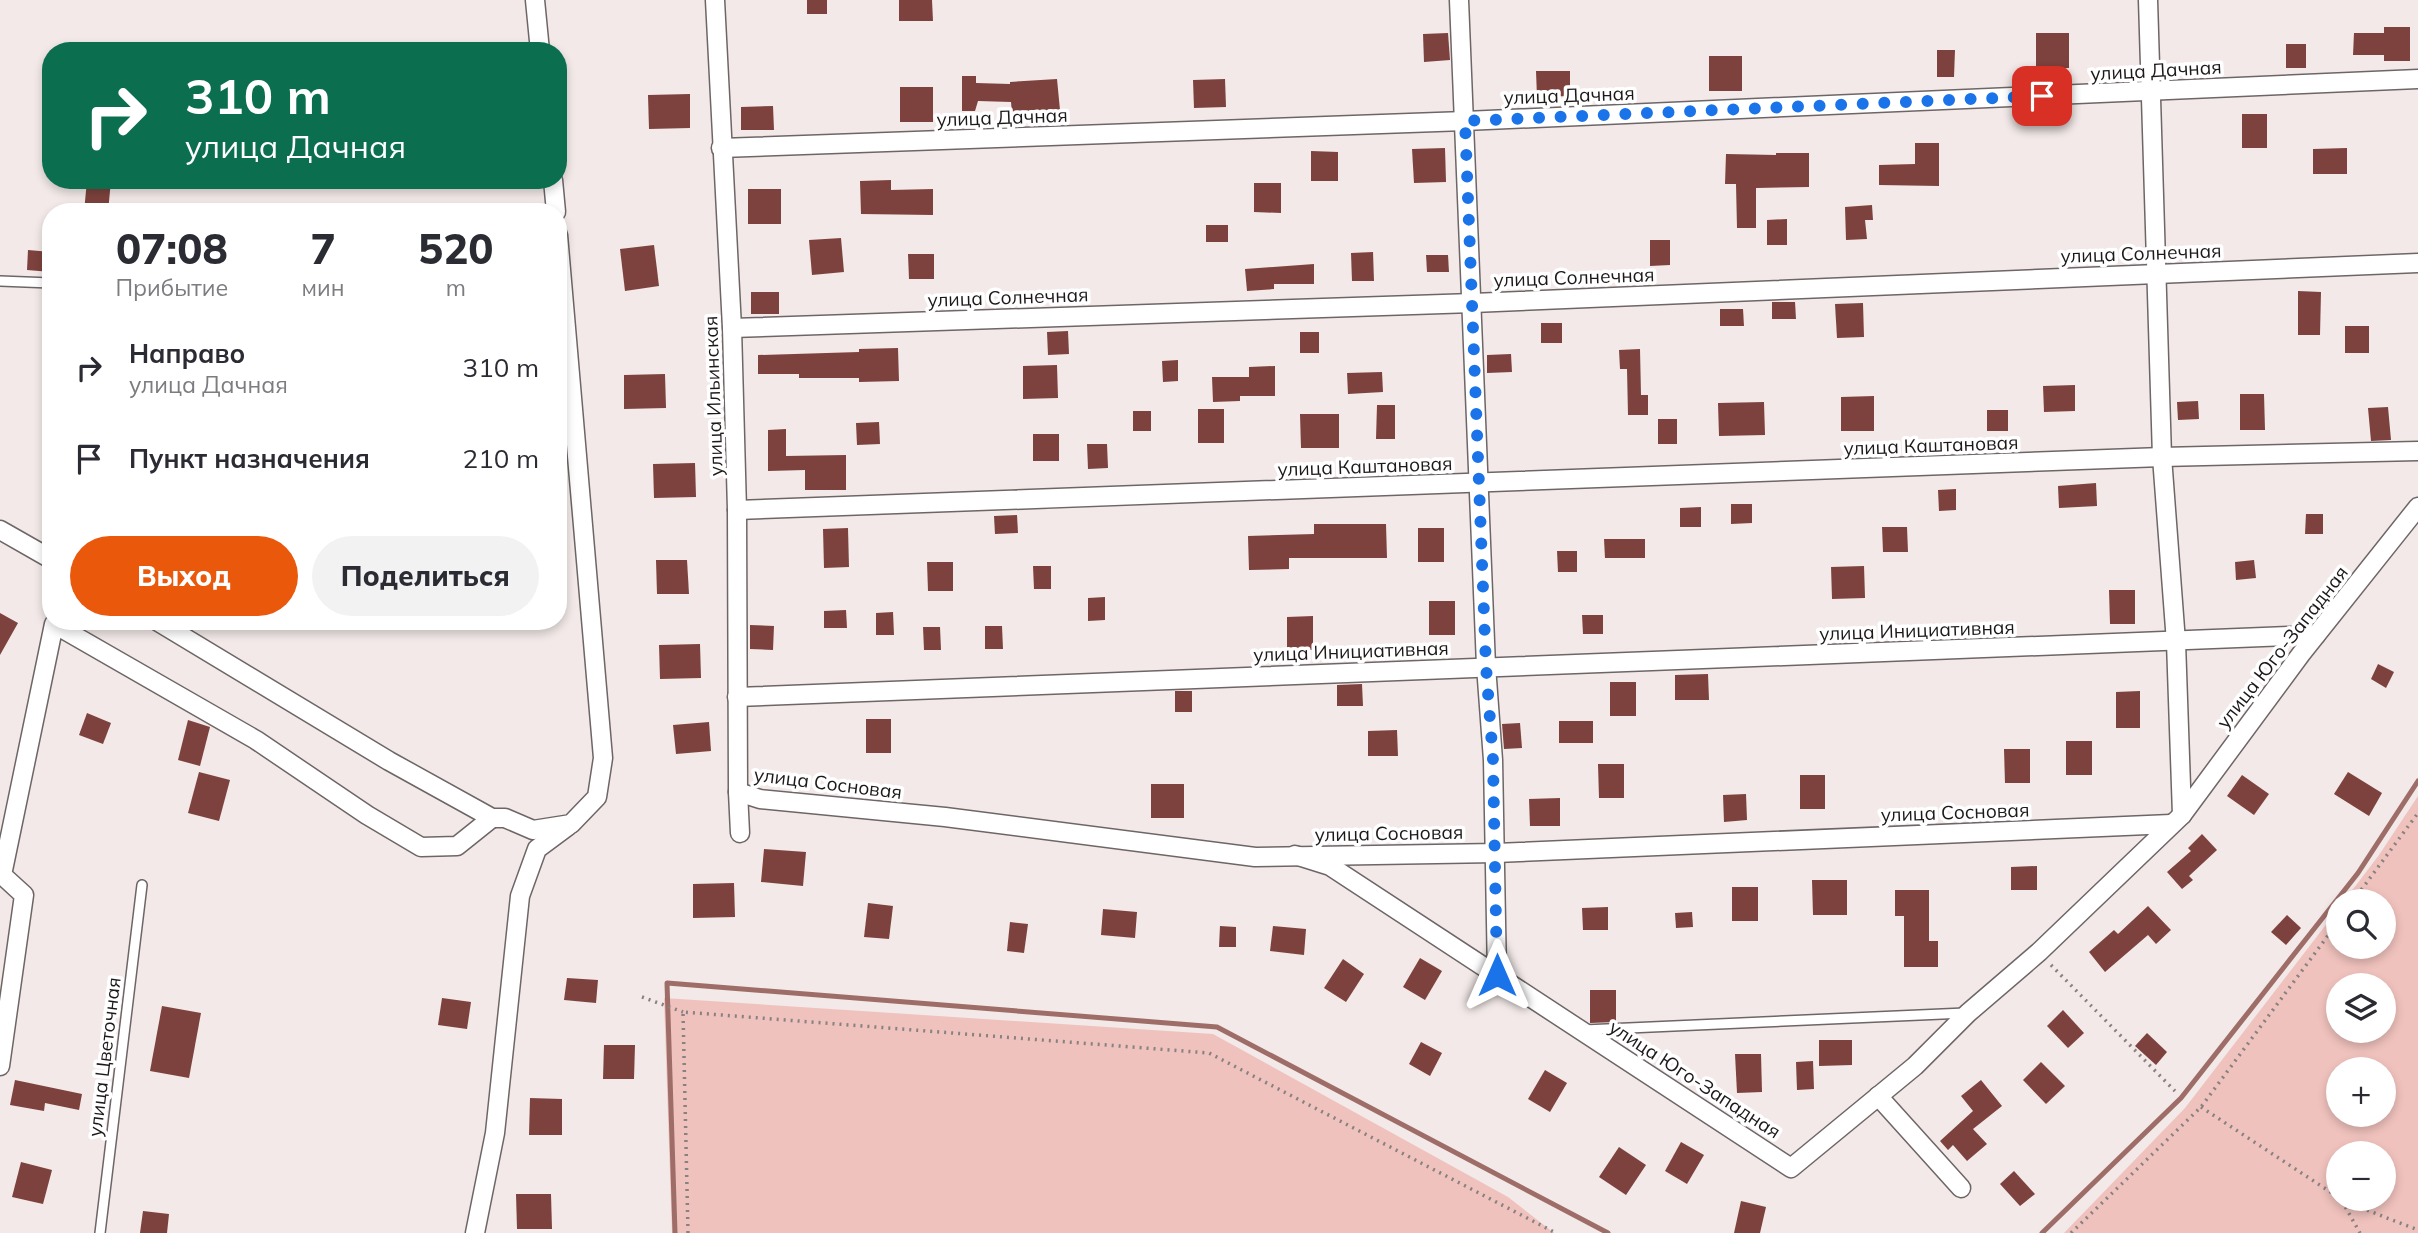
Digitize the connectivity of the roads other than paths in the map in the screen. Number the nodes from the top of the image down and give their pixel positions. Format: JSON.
{"nodes":[{"id":1,"x":535,"y":0,"type":"edge"},
{"id":2,"x":715,"y":0,"type":"edge"},
{"id":3,"x":1459,"y":0,"type":"edge"},
{"id":4,"x":2148,"y":0,"type":"edge"},
{"id":5,"x":539,"y":42,"type":"edge"},
{"id":6,"x":2418,"y":79,"type":"edge"},
{"id":7,"x":2152,"y":91,"type":"junction"},
{"id":8,"x":1465,"y":121,"type":"junction"},
{"id":9,"x":721,"y":148,"type":"junction"},
{"id":10,"x":2418,"y":263,"type":"edge"},
{"id":11,"x":2157,"y":273,"type":"junction"},
{"id":12,"x":0,"y":281,"type":"edge"},
{"id":13,"x":42,"y":283,"type":"edge"},
{"id":14,"x":1473,"y":303,"type":"junction"},
{"id":15,"x":732,"y":328,"type":"junction"},
{"id":16,"x":567,"y":353,"type":"edge"},
{"id":17,"x":2418,"y":451,"type":"edge"},
{"id":18,"x":2162,"y":457,"type":"junction"},
{"id":19,"x":1479,"y":483,"type":"junction"},
{"id":20,"x":2418,"y":507,"type":"edge"},
{"id":21,"x":737,"y":510,"type":"junction"},
{"id":22,"x":0,"y":530,"type":"edge"},
{"id":23,"x":42,"y":554,"type":"edge"},
{"id":24,"x":53,"y":630,"type":"edge"},
{"id":25,"x":64,"y":630,"type":"edge"},
{"id":26,"x":171,"y":630,"type":"edge"},
{"id":27,"x":2316,"y":635,"type":"junction"},
{"id":28,"x":2176,"y":642,"type":"junction"},
{"id":29,"x":1486,"y":666,"type":"junction"},
{"id":30,"x":737,"y":697,"type":"junction"},
{"id":31,"x":738,"y":792,"type":"junction"},
{"id":32,"x":492,"y":818,"type":"junction"},
{"id":33,"x":2176,"y":819,"type":"junction"},
{"id":34,"x":571,"y":824,"type":"junction"},
{"id":35,"x":740,"y":833,"type":"dead end"},
{"id":36,"x":1496,"y":853,"type":"junction"},
{"id":37,"x":1295,"y":855,"type":"junction"},
{"id":38,"x":142,"y":885,"type":"dead end"},
{"id":39,"x":1497,"y":975,"type":"junction"},
{"id":40,"x":1968,"y":1013,"type":"junction"},
{"id":41,"x":1582,"y":1030,"type":"junction"},
{"id":42,"x":0,"y":1066,"type":"edge"},
{"id":43,"x":1878,"y":1096,"type":"junction"},
{"id":44,"x":1961,"y":1188,"type":"dead end"},
{"id":45,"x":100,"y":1233,"type":"edge"},
{"id":46,"x":475,"y":1233,"type":"edge"}],
"edges":[{"from":1,"to":5,"type":"street"},
{"from":2,"to":9,"type":"street","name":"улица Ильинская"},
{"from":3,"to":8,"type":"street"},
{"from":4,"to":7,"type":"street"},
{"from":6,"to":7,"type":"street","name":"улица Дачная"},
{"from":7,"to":8,"type":"street","name":"улица Дачная"},
{"from":7,"to":11,"type":"street"},
{"from":8,"to":9,"type":"street","name":"улица Дачная"},
{"from":8,"to":14,"type":"street"},
{"from":9,"to":15,"type":"street","name":"улица Ильинская"},
{"from":10,"to":11,"type":"street","name":"улица Солнечная"},
{"from":11,"to":14,"type":"street","name":"улица Солнечная"},
{"from":11,"to":18,"type":"street"},
{"from":12,"to":13,"type":"lane"},
{"from":14,"to":15,"type":"street","name":"улица Солнечная"},
{"from":14,"to":19,"type":"street"},
{"from":15,"to":21,"type":"street","name":"улица Ильинская"},
{"from":16,"to":34,"type":"street"},
{"from":17,"to":18,"type":"street","name":"улица Каштановая"},
{"from":18,"to":19,"type":"street","name":"улица Каштановая"},
{"from":18,"to":28,"type":"street"},
{"from":19,"to":21,"type":"street","name":"улица Каштановая"},
{"from":19,"to":29,"type":"street"},
{"from":20,"to":27,"type":"street","name":"улица Юго-Западная"},
{"from":21,"to":30,"type":"street","name":"улица Ильинская"},
{"from":22,"to":23,"type":"street"},
{"from":24,"to":42,"type":"street"},
{"from":25,"to":32,"type":"street"},
{"from":26,"to":32,"type":"street"},
{"from":27,"to":28,"type":"street","name":"улица Инициативная"},
{"from":27,"to":33,"type":"street","name":"улица Юго-Западная"},
{"from":28,"to":29,"type":"street","name":"улица Инициативная"},
{"from":28,"to":33,"type":"street"},
{"from":29,"to":30,"type":"street","name":"улица Инициативная"},
{"from":29,"to":36,"type":"street"},
{"from":30,"to":31,"type":"street","name":"улица Ильинская"},
{"from":31,"to":35,"type":"street","name":"улица Ильинская"},
{"from":31,"to":37,"type":"street","name":"улица Сосновая"},
{"from":32,"to":34,"type":"street"},
{"from":33,"to":36,"type":"street","name":"улица Сосновая"},
{"from":33,"to":40,"type":"street","name":"улица Юго-Западная"},
{"from":34,"to":46,"type":"street"},
{"from":36,"to":37,"type":"street","name":"улица Сосновая"},
{"from":36,"to":39,"type":"street"},
{"from":37,"to":39,"type":"street","name":"улица Юго-Западная"},
{"from":38,"to":45,"type":"lane","name":"улица Цветочная"},
{"from":39,"to":41,"type":"street","name":"улица Юго-Западная"},
{"from":40,"to":41,"type":"lane"},
{"from":40,"to":43,"type":"street","name":"улица Юго-Западная"},
{"from":41,"to":43,"type":"street","name":"улица Юго-Западная"},
{"from":43,"to":44,"type":"street"}]}
